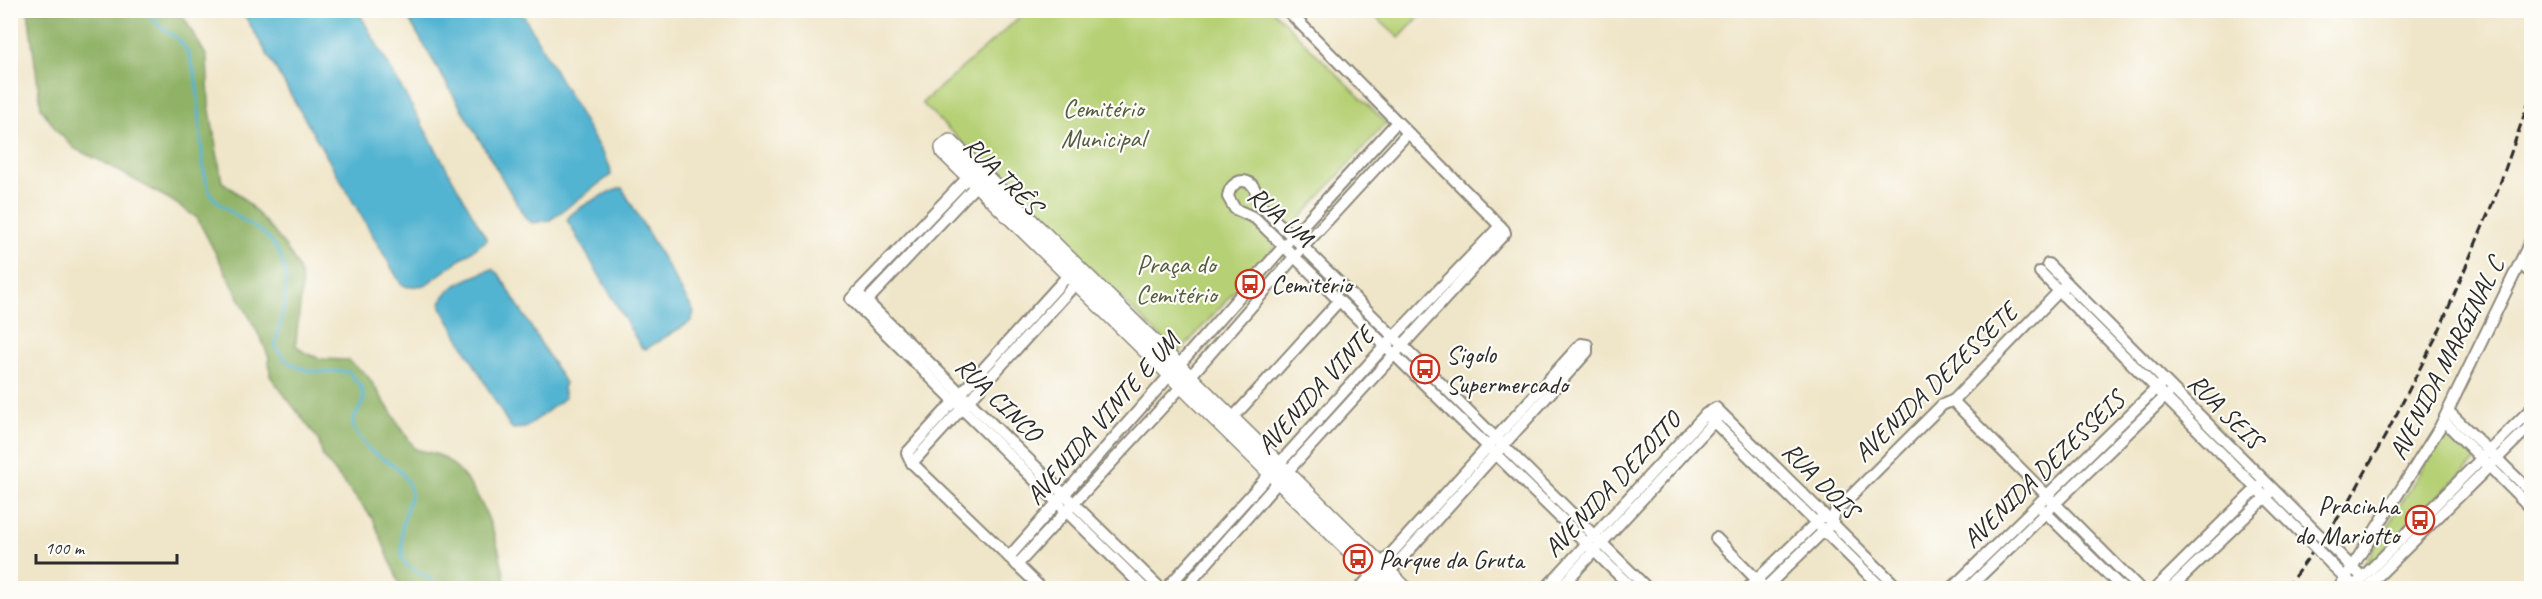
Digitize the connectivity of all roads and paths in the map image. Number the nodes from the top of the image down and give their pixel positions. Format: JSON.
{"nodes":[{"id":1,"x":1287,"y":10,"type":"edge"},
{"id":2,"x":1397,"y":122,"type":"junction"},
{"id":3,"x":1408,"y":133,"type":"junction"},
{"id":4,"x":977,"y":176,"type":"junction"},
{"id":5,"x":1293,"y":237,"type":"junction"},
{"id":6,"x":2532,"y":238,"type":"edge"},
{"id":7,"x":1284,"y":246,"type":"junction"},
{"id":8,"x":1303,"y":248,"type":"junction"},
{"id":9,"x":2529,"y":255,"type":"edge"},
{"id":10,"x":1294,"y":257,"type":"junction"},
{"id":11,"x":2521,"y":264,"type":"junction"},
{"id":12,"x":2044,"y":268,"type":"dead end"},
{"id":13,"x":1077,"y":274,"type":"junction"},
{"id":14,"x":2532,"y":274,"type":"edge"},
{"id":15,"x":2067,"y":291,"type":"junction"},
{"id":16,"x":1339,"y":301,"type":"junction"},
{"id":17,"x":863,"y":305,"type":"junction"},
{"id":18,"x":1397,"y":341,"type":"junction"},
{"id":19,"x":1389,"y":350,"type":"junction"},
{"id":20,"x":1175,"y":370,"type":"junction"},
{"id":21,"x":1186,"y":381,"type":"junction"},
{"id":22,"x":2161,"y":385,"type":"junction"},
{"id":23,"x":2169,"y":393,"type":"junction"},
{"id":24,"x":1954,"y":400,"type":"junction"},
{"id":25,"x":961,"y":401,"type":"junction"},
{"id":26,"x":2532,"y":408,"type":"edge"},
{"id":27,"x":1723,"y":412,"type":"joint"},
{"id":28,"x":1710,"y":415,"type":"junction"},
{"id":29,"x":2446,"y":416,"type":"junction"},
{"id":30,"x":1228,"y":422,"type":"junction"},
{"id":31,"x":2532,"y":424,"type":"edge"},
{"id":32,"x":1496,"y":447,"type":"junction"},
{"id":33,"x":2489,"y":459,"type":"junction"},
{"id":34,"x":1279,"y":472,"type":"junction"},
{"id":35,"x":2261,"y":485,"type":"junction"},
{"id":36,"x":2532,"y":493,"type":"edge"},
{"id":37,"x":2270,"y":494,"type":"junction"},
{"id":38,"x":2051,"y":500,"type":"junction"},
{"id":39,"x":1065,"y":504,"type":"junction"},
{"id":40,"x":2038,"y":505,"type":"junction"},
{"id":41,"x":2532,"y":509,"type":"edge"},
{"id":42,"x":2046,"y":513,"type":"junction"},
{"id":43,"x":1826,"y":521,"type":"junction"},
{"id":44,"x":1716,"y":538,"type":"dead end"},
{"id":45,"x":1595,"y":543,"type":"junction"},
{"id":46,"x":1013,"y":561,"type":"junction"},
{"id":47,"x":2353,"y":569,"type":"junction"},
{"id":48,"x":1382,"y":578,"type":"edge"},
{"id":49,"x":2361,"y":585,"type":"edge"},
{"id":50,"x":1763,"y":586,"type":"edge"},
{"id":51,"x":1041,"y":588,"type":"edge"},
{"id":52,"x":1144,"y":588,"type":"edge"},
{"id":53,"x":1160,"y":588,"type":"edge"},
{"id":54,"x":1167,"y":588,"type":"edge"},
{"id":55,"x":1185,"y":588,"type":"edge"},
{"id":56,"x":1360,"y":588,"type":"edge"},
{"id":57,"x":1404,"y":588,"type":"edge"},
{"id":58,"x":1546,"y":588,"type":"edge"},
{"id":59,"x":1560,"y":588,"type":"edge"},
{"id":60,"x":1632,"y":588,"type":"edge"},
{"id":61,"x":1647,"y":588,"type":"edge"},
{"id":62,"x":1748,"y":588,"type":"edge"},
{"id":63,"x":1882,"y":588,"type":"edge"},
{"id":64,"x":1898,"y":588,"type":"edge"},
{"id":65,"x":1952,"y":588,"type":"edge"},
{"id":66,"x":1968,"y":588,"type":"edge"},
{"id":67,"x":2122,"y":588,"type":"edge"},
{"id":68,"x":2139,"y":588,"type":"edge"},
{"id":69,"x":2156,"y":588,"type":"edge"},
{"id":70,"x":2171,"y":588,"type":"edge"},
{"id":71,"x":2339,"y":588,"type":"edge"}],
"edges":[{"from":1,"to":2,"type":"street"},
{"from":2,"to":3,"type":"street"},
{"from":2,"to":5,"type":"street","name":"AVENIDA VINTE E UM"},
{"from":3,"to":8,"type":"street","name":"AVENIDA VINTE E UM"},
{"from":3,"to":18,"type":"street","name":"AVENIDA VINTE"},
{"from":4,"to":13,"type":"street","name":"RUA TRÊS"},
{"from":4,"to":17,"type":"street"},
{"from":4,"to":17,"type":"street","name":"RUA CINCO"},
{"from":5,"to":7,"type":"street","name":"AVENIDA VINTE E UM"},
{"from":5,"to":7,"type":"street","name":"RUA UM"},
{"from":5,"to":8,"type":"street","name":"RUA UM"},
{"from":6,"to":9,"type":"street","name":"AVENIDA MARGINAL C"},
{"from":7,"to":10,"type":"street","name":"RUA UM"},
{"from":7,"to":20,"type":"street","name":"AVENIDA VINTE E UM"},
{"from":8,"to":10,"type":"street","name":"AVENIDA VINTE E UM"},
{"from":8,"to":18,"type":"street","name":"RUA UM"},
{"from":9,"to":11,"type":"street","name":"AVENIDA MARGINAL C"},
{"from":10,"to":16,"type":"street","name":"RUA UM"},
{"from":10,"to":21,"type":"street","name":"AVENIDA VINTE E UM"},
{"from":11,"to":14,"type":"street"},
{"from":11,"to":29,"type":"street","name":"AVENIDA MARGINAL C"},
{"from":12,"to":15,"type":"street","name":"RUA SEIS"},
{"from":13,"to":20,"type":"street","name":"RUA TRÊS"},
{"from":13,"to":25,"type":"street"},
{"from":15,"to":22,"type":"street","name":"RUA SEIS"},
{"from":15,"to":24,"type":"street","name":"AVENIDA DEZESSETE"},
{"from":16,"to":19,"type":"street","name":"RUA UM"},
{"from":16,"to":30,"type":"street"},
{"from":17,"to":25,"type":"street","name":"RUA CINCO"},
{"from":18,"to":19,"type":"street","name":"AVENIDA VINTE"},
{"from":18,"to":32,"type":"street","name":"RUA UM"},
{"from":19,"to":32,"type":"street","name":"RUA UM"},
{"from":19,"to":34,"type":"street","name":"AVENIDA VINTE"},
{"from":20,"to":21,"type":"street","name":"RUA TRÊS"},
{"from":20,"to":39,"type":"street","name":"AVENIDA VINTE E UM"},
{"from":21,"to":30,"type":"street","name":"RUA TRÊS"},
{"from":21,"to":39,"type":"street","name":"AVENIDA VINTE E UM"},
{"from":22,"to":23,"type":"street","name":"RUA SEIS"},
{"from":22,"to":38,"type":"street","name":"AVENIDA DEZESSEIS"},
{"from":23,"to":35,"type":"street","name":"RUA SEIS"},
{"from":23,"to":38,"type":"street","name":"AVENIDA DEZESSEIS"},
{"from":24,"to":38,"type":"street"},
{"from":24,"to":43,"type":"street","name":"AVENIDA DEZESSETE"},
{"from":25,"to":39,"type":"street","name":"RUA CINCO"},
{"from":25,"to":46,"type":"street"},
{"from":26,"to":33,"type":"street"},
{"from":27,"to":28,"type":"street","name":"AVENIDA DEZOITO"},
{"from":27,"to":43,"type":"street","name":"RUA DOIS"},
{"from":28,"to":43,"type":"street","name":"RUA DOIS"},
{"from":28,"to":45,"type":"street","name":"AVENIDA DEZOITO"},
{"from":29,"to":33,"type":"street"},
{"from":29,"to":47,"type":"street","name":"AVENIDA MARGINAL C"},
{"from":30,"to":34,"type":"street","name":"RUA TRÊS"},
{"from":31,"to":33,"type":"street"},
{"from":32,"to":32,"type":"street"},
{"from":32,"to":45,"type":"street","name":"RUA UM"},
{"from":32,"to":48,"type":"street"},
{"from":33,"to":36,"type":"street"},
{"from":33,"to":41,"type":"street"},
{"from":33,"to":49,"type":"street"},
{"from":34,"to":48,"type":"street","name":"RUA TRÊS"},
{"from":34,"to":54,"type":"street","name":"AVENIDA VINTE"},
{"from":34,"to":55,"type":"street","name":"AVENIDA VINTE"},
{"from":35,"to":37,"type":"street","name":"RUA SEIS"},
{"from":35,"to":69,"type":"street"},
{"from":37,"to":47,"type":"street","name":"RUA SEIS","bridge":true},
{"from":37,"to":49,"type":"street","name":"RUA SEIS","bridge":true},
{"from":37,"to":70,"type":"street"},
{"from":38,"to":40,"type":"street","name":"AVENIDA DEZESSEIS"},
{"from":38,"to":42,"type":"street","name":"AVENIDA DEZESSEIS"},
{"from":38,"to":68,"type":"street"},
{"from":39,"to":46,"type":"street","name":"AVENIDA VINTE E UM"},
{"from":39,"to":52,"type":"street","name":"RUA CINCO"},
{"from":39,"to":53,"type":"street","name":"RUA CINCO"},
{"from":40,"to":42,"type":"street"},
{"from":40,"to":65,"type":"street","name":"AVENIDA DEZESSEIS"},
{"from":42,"to":66,"type":"street","name":"AVENIDA DEZESSEIS"},
{"from":42,"to":67,"type":"street"},
{"from":43,"to":50,"type":"street","name":"AVENIDA DEZESSETE"},
{"from":43,"to":63,"type":"street","name":"RUA DOIS"},
{"from":43,"to":64,"type":"street","name":"RUA DOIS"},
{"from":44,"to":50,"type":"street"},
{"from":45,"to":58,"type":"street","name":"AVENIDA DEZOITO"},
{"from":45,"to":59,"type":"street","name":"AVENIDA DEZOITO"},
{"from":45,"to":60,"type":"street","name":"RUA UM"},
{"from":45,"to":61,"type":"street","name":"RUA UM"},
{"from":46,"to":51,"type":"street"},
{"from":47,"to":49,"type":"street","name":"RUA SEIS"},
{"from":48,"to":56,"type":"street"},
{"from":48,"to":57,"type":"street","name":"RUA TRÊS"},
{"from":49,"to":71,"type":"street"},
{"from":50,"to":62,"type":"street","name":"AVENIDA DEZESSETE"}]}
